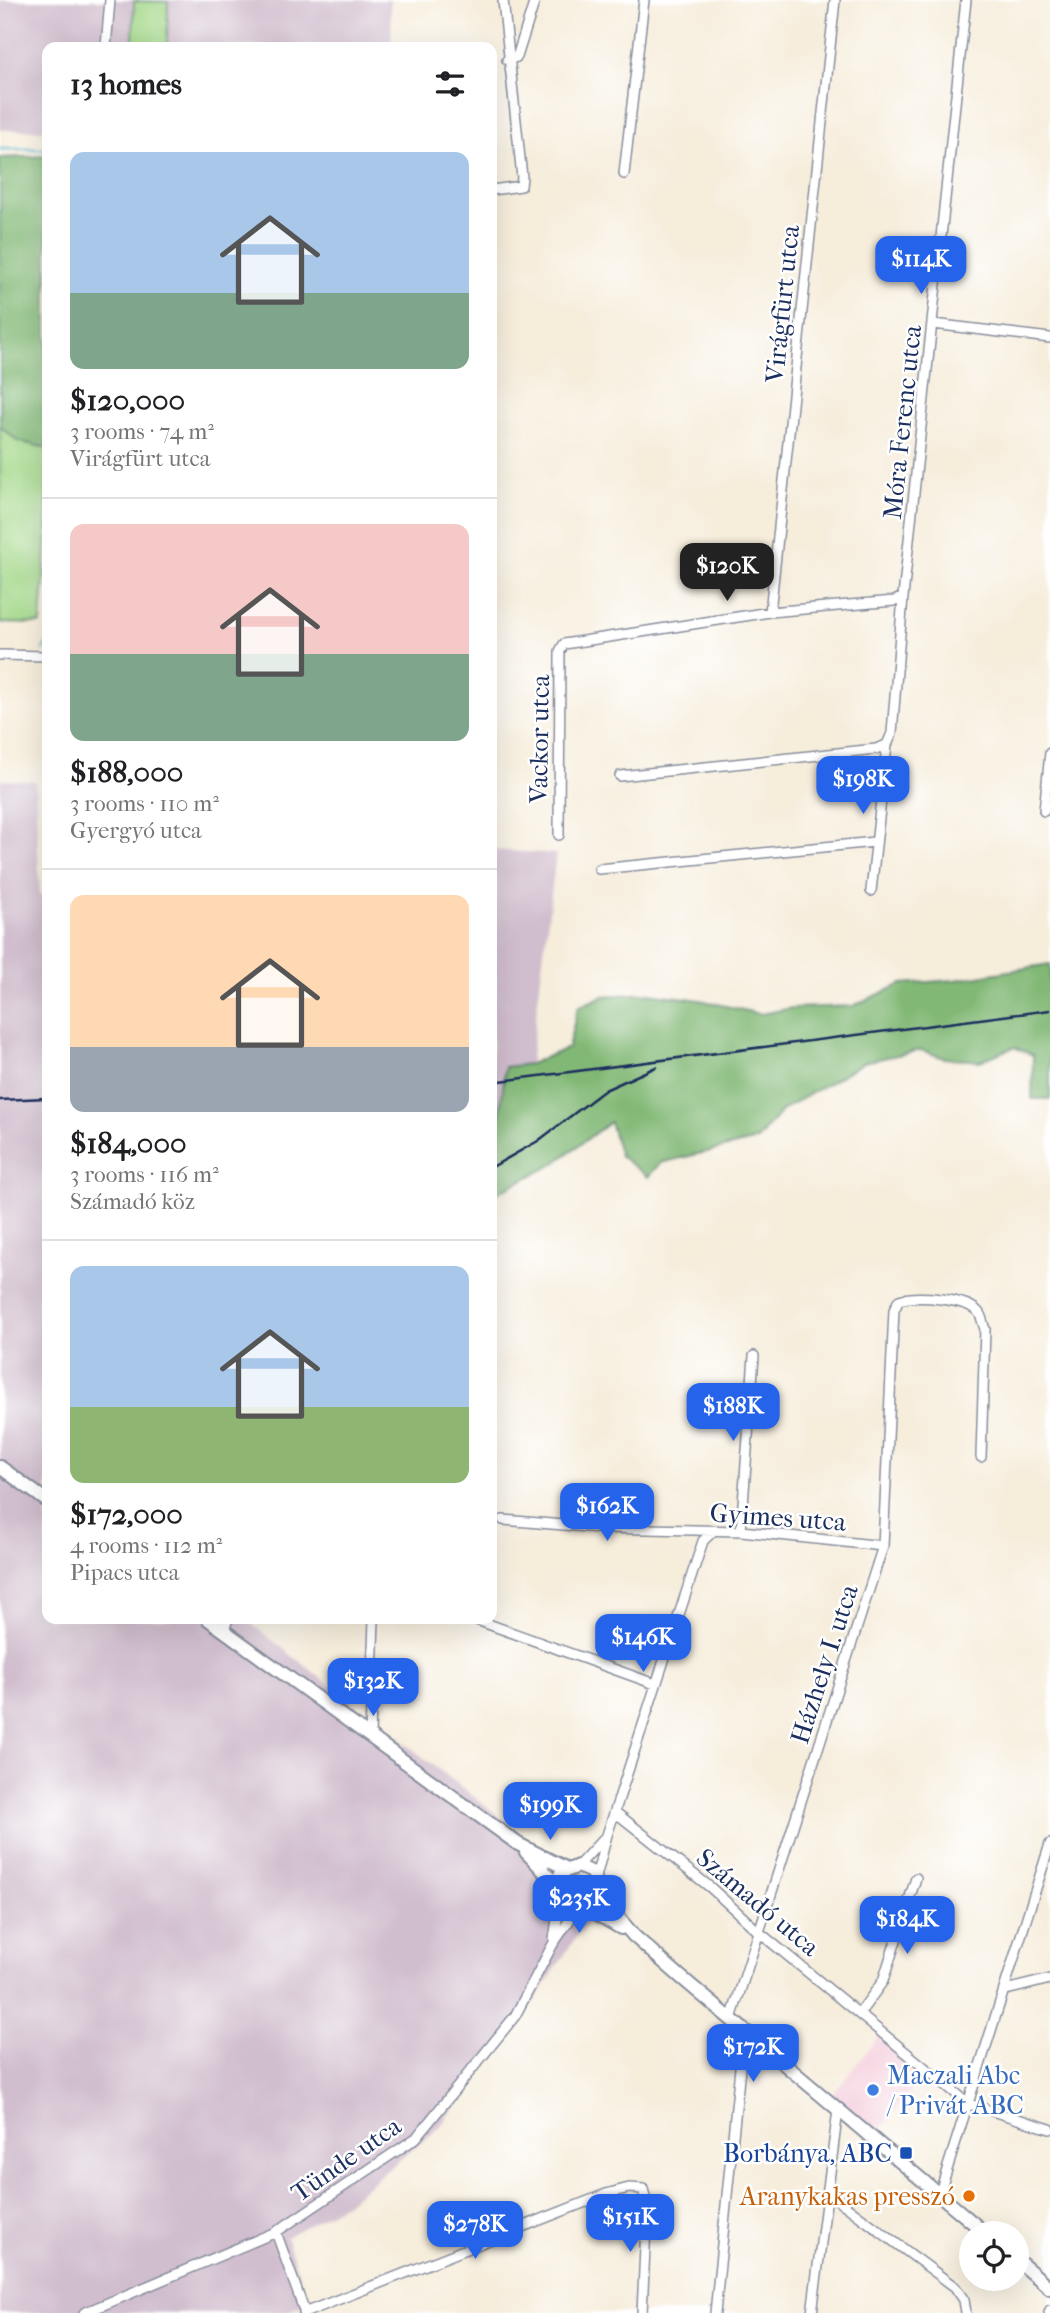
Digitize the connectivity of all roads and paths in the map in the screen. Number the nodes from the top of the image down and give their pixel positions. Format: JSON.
{"nodes":[{"id":1,"x":110,"y":0,"type":"edge"},
{"id":2,"x":503,"y":0,"type":"edge"},
{"id":3,"x":535,"y":0,"type":"edge"},
{"id":4,"x":644,"y":0,"type":"edge"},
{"id":5,"x":835,"y":0,"type":"edge"},
{"id":6,"x":966,"y":0,"type":"edge"},
{"id":7,"x":106,"y":42,"type":"edge"},
{"id":8,"x":507,"y":60,"type":"junction"},
{"id":9,"x":624,"y":174,"type":"dead end"},
{"id":10,"x":497,"y":189,"type":"edge"},
{"id":11,"x":933,"y":324,"type":"junction"},
{"id":12,"x":1050,"y":338,"type":"edge"},
{"id":13,"x":903,"y":597,"type":"junction"},
{"id":14,"x":770,"y":611,"type":"junction"},
{"id":15,"x":0,"y":655,"type":"edge"},
{"id":16,"x":42,"y":656,"type":"edge"},
{"id":17,"x":887,"y":745,"type":"junction"},
{"id":18,"x":1050,"y":753,"type":"edge"},
{"id":19,"x":1050,"y":762,"type":"edge"},
{"id":20,"x":620,"y":776,"type":"dead end"},
{"id":21,"x":1044,"y":811,"type":"dead end"},
{"id":22,"x":559,"y":835,"type":"dead end"},
{"id":23,"x":875,"y":842,"type":"junction"},
{"id":24,"x":599,"y":869,"type":"dead end"},
{"id":25,"x":871,"y":891,"type":"dead end"},
{"id":26,"x":754,"y":1356,"type":"dead end"},
{"id":27,"x":981,"y":1457,"type":"dead end"},
{"id":28,"x":0,"y":1466,"type":"edge"},
{"id":29,"x":42,"y":1497,"type":"edge"},
{"id":30,"x":503,"y":1520,"type":"dead end"},
{"id":31,"x":741,"y":1531,"type":"junction"},
{"id":32,"x":712,"y":1532,"type":"junction"},
{"id":33,"x":883,"y":1546,"type":"junction"},
{"id":34,"x":374,"y":1624,"type":"edge"},
{"id":35,"x":488,"y":1624,"type":"edge"},
{"id":36,"x":226,"y":1625,"type":"edge"},
{"id":37,"x":655,"y":1684,"type":"junction"},
{"id":38,"x":370,"y":1736,"type":"junction"},
{"id":39,"x":615,"y":1812,"type":"junction"},
{"id":40,"x":607,"y":1835,"type":"junction"},
{"id":41,"x":518,"y":1844,"type":"junction"},
{"id":42,"x":1050,"y":1844,"type":"edge"},
{"id":43,"x":572,"y":1867,"type":"junction"},
{"id":44,"x":596,"y":1877,"type":"junction"},
{"id":45,"x":916,"y":1878,"type":"dead end"},
{"id":46,"x":555,"y":1888,"type":"junction"},
{"id":47,"x":597,"y":1894,"type":"junction"},
{"id":48,"x":560,"y":1901,"type":"junction"},
{"id":49,"x":581,"y":1908,"type":"junction"},
{"id":50,"x":760,"y":1933,"type":"junction"},
{"id":51,"x":634,"y":1936,"type":"junction"},
{"id":52,"x":553,"y":1944,"type":"junction"},
{"id":53,"x":1050,"y":1979,"type":"edge"},
{"id":54,"x":1006,"y":1990,"type":"junction"},
{"id":55,"x":859,"y":2014,"type":"junction"},
{"id":56,"x":731,"y":2020,"type":"junction"},
{"id":57,"x":751,"y":2037,"type":"junction"},
{"id":58,"x":969,"y":2104,"type":"junction"},
{"id":59,"x":838,"y":2110,"type":"junction"},
{"id":60,"x":1050,"y":2129,"type":"edge"},
{"id":61,"x":827,"y":2192,"type":"junction"},
{"id":62,"x":939,"y":2195,"type":"junction"},
{"id":63,"x":970,"y":2221,"type":"edge"},
{"id":64,"x":276,"y":2232,"type":"junction"},
{"id":65,"x":1029,"y":2270,"type":"edge"},
{"id":66,"x":1050,"y":2288,"type":"edge"},
{"id":67,"x":101,"y":2309,"type":"edge"},
{"id":68,"x":84,"y":2313,"type":"edge"},
{"id":69,"x":304,"y":2313,"type":"edge"},
{"id":70,"x":642,"y":2313,"type":"edge"},
{"id":71,"x":715,"y":2313,"type":"edge"},
{"id":72,"x":812,"y":2313,"type":"edge"},
{"id":73,"x":966,"y":2313,"type":"edge"}],
"edges":[{"from":1,"to":7,"type":"street"},
{"from":2,"to":8,"type":"street"},
{"from":3,"to":8,"type":"street"},
{"from":4,"to":9,"type":"street"},
{"from":5,"to":14,"type":"street","name":"Virágfürt utca"},
{"from":6,"to":11,"type":"street","name":"Móra Ferenc utca"},
{"from":8,"to":10,"type":"street"},
{"from":11,"to":12,"type":"street"},
{"from":11,"to":13,"type":"street","name":"Móra Ferenc utca"},
{"from":13,"to":14,"type":"street"},
{"from":13,"to":17,"type":"street","name":"Móra Ferenc utca"},
{"from":14,"to":22,"type":"street","name":"Vackor utca"},
{"from":15,"to":16,"type":"street"},
{"from":17,"to":20,"type":"street"},
{"from":17,"to":23,"type":"street","name":"Móra Ferenc utca"},
{"from":18,"to":19,"type":"street"},
{"from":19,"to":21,"type":"street"},
{"from":23,"to":24,"type":"street"},
{"from":23,"to":25,"type":"street","name":"Móra Ferenc utca"},
{"from":26,"to":31,"type":"street"},
{"from":27,"to":33,"type":"street","name":"Házhely I. utca"},
{"from":28,"to":29,"type":"main road"},
{"from":30,"to":32,"type":"street","name":"Gyimes utca"},
{"from":31,"to":32,"type":"street","name":"Gyimes utca"},
{"from":31,"to":33,"type":"street","name":"Gyimes utca"},
{"from":32,"to":37,"type":"street"},
{"from":33,"to":50,"type":"street","name":"Házhely I. utca"},
{"from":34,"to":38,"type":"street"},
{"from":35,"to":37,"type":"street"},
{"from":36,"to":38,"type":"main road"},
{"from":37,"to":39,"type":"street"},
{"from":38,"to":41,"type":"main road"},
{"from":39,"to":40,"type":"street"},
{"from":39,"to":50,"type":"street","name":"Számadó utca"},
{"from":40,"to":43,"type":"street"},
{"from":40,"to":44,"type":"street"},
{"from":41,"to":43,"type":"main road"},
{"from":41,"to":46,"type":"main road"},
{"from":42,"to":54,"type":"street"},
{"from":43,"to":44,"type":"main road"},
{"from":43,"to":46,"type":"main road"},
{"from":44,"to":47,"type":"main road"},
{"from":45,"to":55,"type":"street"},
{"from":46,"to":48,"type":"main road"},
{"from":47,"to":49,"type":"main road"},
{"from":47,"to":51,"type":"main road"},
{"from":48,"to":49,"type":"main road"},
{"from":48,"to":52,"type":"street","name":"Tünde utca"},
{"from":49,"to":51,"type":"main road"},
{"from":49,"to":52,"type":"street","name":"Tünde utca"},
{"from":50,"to":55,"type":"street","name":"Számadó utca"},
{"from":50,"to":56,"type":"street","name":"Házhely I. utca"},
{"from":51,"to":56,"type":"main road"},
{"from":52,"to":64,"type":"street","name":"Tünde utca"},
{"from":53,"to":54,"type":"street"},
{"from":54,"to":58,"type":"street"},
{"from":55,"to":58,"type":"street","name":"Számadó utca"},
{"from":56,"to":57,"type":"main road"},
{"from":57,"to":59,"type":"main road"},
{"from":57,"to":71,"type":"street"},
{"from":58,"to":60,"type":"street","name":"Számadó utca"},
{"from":58,"to":62,"type":"street"},
{"from":59,"to":61,"type":"street"},
{"from":59,"to":62,"type":"main road"},
{"from":61,"to":72,"type":"street"},
{"from":61,"to":73,"type":"street"},
{"from":62,"to":63,"type":"main road"},
{"from":64,"to":67,"type":"street","name":"Tünde utca"},
{"from":64,"to":69,"type":"street"},
{"from":65,"to":66,"type":"main road"},
{"from":67,"to":68,"type":"street","name":"Tünde utca"},
{"from":69,"to":70,"type":"street"}]}
